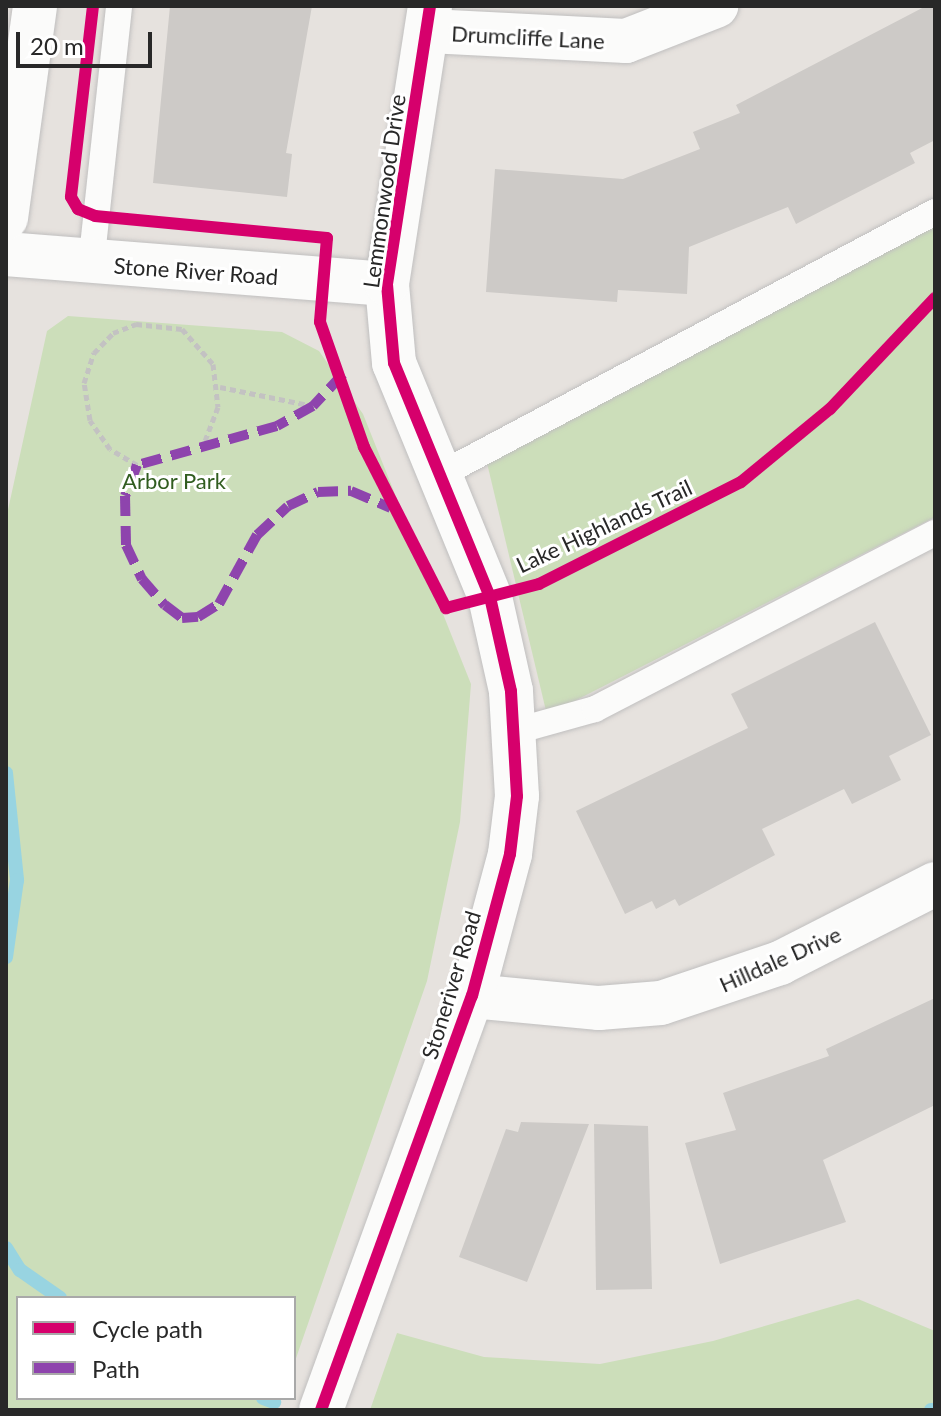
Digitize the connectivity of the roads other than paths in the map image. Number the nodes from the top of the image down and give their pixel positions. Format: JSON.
{"nodes":[{"id":1,"x":35,"y":6,"type":"edge"},
{"id":2,"x":119,"y":6,"type":"edge"},
{"id":3,"x":716,"y":6,"type":"edge"},
{"id":4,"x":429,"y":19,"type":"edge"},
{"id":5,"x":935,"y":212,"type":"edge"},
{"id":6,"x":6,"y":218,"type":"edge"},
{"id":7,"x":6,"y":254,"type":"edge"},
{"id":8,"x":91,"y":265,"type":"junction"},
{"id":9,"x":387,"y":284,"type":"junction"},
{"id":10,"x":438,"y":476,"type":"junction"},
{"id":11,"x":935,"y":533,"type":"edge"},
{"id":12,"x":476,"y":556,"type":"joint"},
{"id":13,"x":516,"y":731,"type":"junction"},
{"id":14,"x":935,"y":884,"type":"edge"},
{"id":15,"x":472,"y":996,"type":"junction"},
{"id":16,"x":321,"y":1410,"type":"edge"}],
"edges":[{"from":1,"to":6,"type":"street"},
{"from":2,"to":8,"type":"lane"},
{"from":3,"to":4,"type":"street","name":"Drumcliffe Lane"},
{"from":4,"to":9,"type":"street","name":"Lemmonwood Drive"},
{"from":5,"to":10,"type":"lane"},
{"from":7,"to":8,"type":"street","name":"Stone River Road"},
{"from":8,"to":9,"type":"street","name":"Stone River Road"},
{"from":9,"to":10,"type":"street","name":"Lemmonwood Drive"},
{"from":10,"to":12,"type":"street","name":"Lemmonwood Drive"},
{"from":11,"to":13,"type":"lane"},
{"from":12,"to":13,"type":"street","name":"Stoneriver Road"},
{"from":13,"to":15,"type":"street","name":"Stoneriver Road"},
{"from":14,"to":15,"type":"street","name":"Hilldale Drive"},
{"from":15,"to":16,"type":"street","name":"Stoneriver Road"}]}
